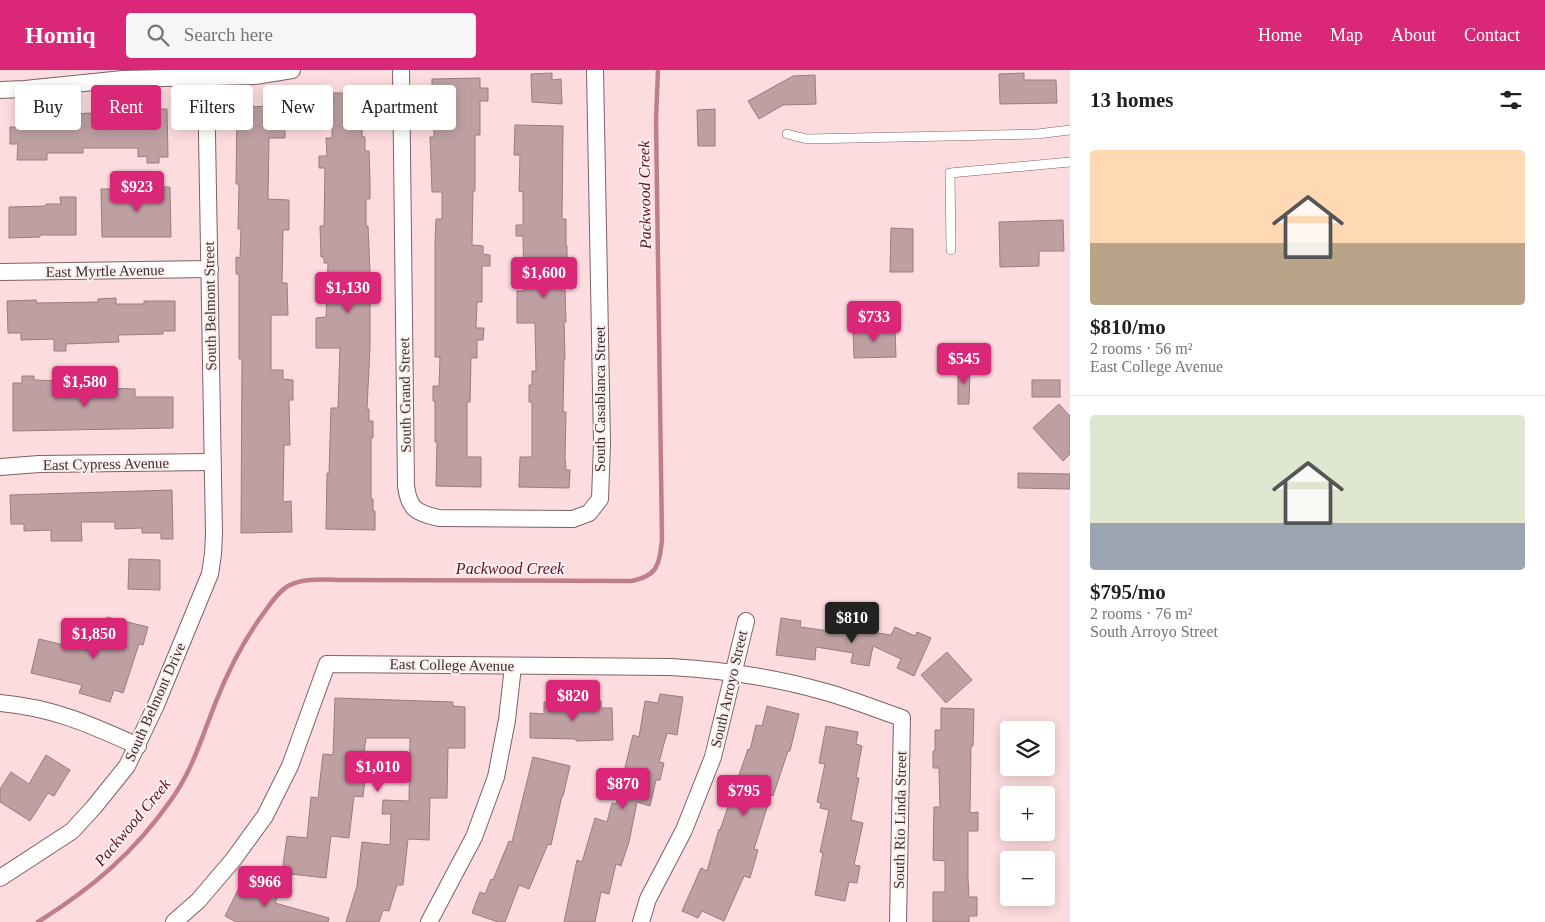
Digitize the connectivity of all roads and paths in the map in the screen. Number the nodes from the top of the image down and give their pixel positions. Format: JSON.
{"nodes":[{"id":1,"x":292,"y":70,"type":"edge"},
{"id":2,"x":401,"y":70,"type":"edge"},
{"id":3,"x":595,"y":70,"type":"edge"},
{"id":4,"x":206,"y":77,"type":"junction"},
{"id":5,"x":0,"y":90,"type":"edge"},
{"id":6,"x":1070,"y":130,"type":"edge"},
{"id":7,"x":787,"y":134,"type":"dead end"},
{"id":8,"x":1070,"y":162,"type":"edge"},
{"id":9,"x":951,"y":250,"type":"dead end"},
{"id":10,"x":210,"y":269,"type":"junction"},
{"id":11,"x":0,"y":272,"type":"edge"},
{"id":12,"x":211,"y":462,"type":"junction"},
{"id":13,"x":0,"y":467,"type":"edge"},
{"id":14,"x":589,"y":513,"type":"joint"},
{"id":15,"x":214,"y":534,"type":"joint"},
{"id":16,"x":746,"y":621,"type":"dead end"},
{"id":17,"x":513,"y":666,"type":"junction"},
{"id":18,"x":733,"y":672,"type":"junction"},
{"id":19,"x":0,"y":703,"type":"edge"},
{"id":20,"x":902,"y":718,"type":"joint"},
{"id":21,"x":138,"y":746,"type":"junction"},
{"id":22,"x":0,"y":878,"type":"edge"},
{"id":23,"x":174,"y":922,"type":"edge"},
{"id":24,"x":429,"y":922,"type":"edge"},
{"id":25,"x":641,"y":922,"type":"edge"},
{"id":26,"x":898,"y":922,"type":"edge"}],
"edges":[{"from":1,"to":4,"type":"street"},
{"from":2,"to":14,"type":"street","name":"South Grand Street"},
{"from":3,"to":14,"type":"street","name":"South Casablanca Street"},
{"from":4,"to":5,"type":"street"},
{"from":4,"to":10,"type":"street","name":"South Belmont Street"},
{"from":6,"to":7,"type":"lane"},
{"from":8,"to":9,"type":"lane"},
{"from":10,"to":11,"type":"street","name":"East Myrtle Avenue"},
{"from":10,"to":12,"type":"street","name":"South Belmont Street"},
{"from":12,"to":13,"type":"street","name":"East Cypress Avenue"},
{"from":12,"to":15,"type":"street","name":"South Belmont Street"},
{"from":15,"to":21,"type":"street","name":"South Belmont Drive"},
{"from":16,"to":18,"type":"street","name":"South Arroyo Street"},
{"from":17,"to":18,"type":"street","name":"East College Avenue"},
{"from":17,"to":23,"type":"street","name":"East College Avenue"},
{"from":17,"to":24,"type":"street"},
{"from":18,"to":20,"type":"street","name":"East College Avenue"},
{"from":18,"to":25,"type":"street","name":"South Arroyo Street"},
{"from":19,"to":21,"type":"street"},
{"from":20,"to":26,"type":"street","name":"South Rio Linda Street"},
{"from":21,"to":22,"type":"street","name":"South Belmont Drive"}]}
